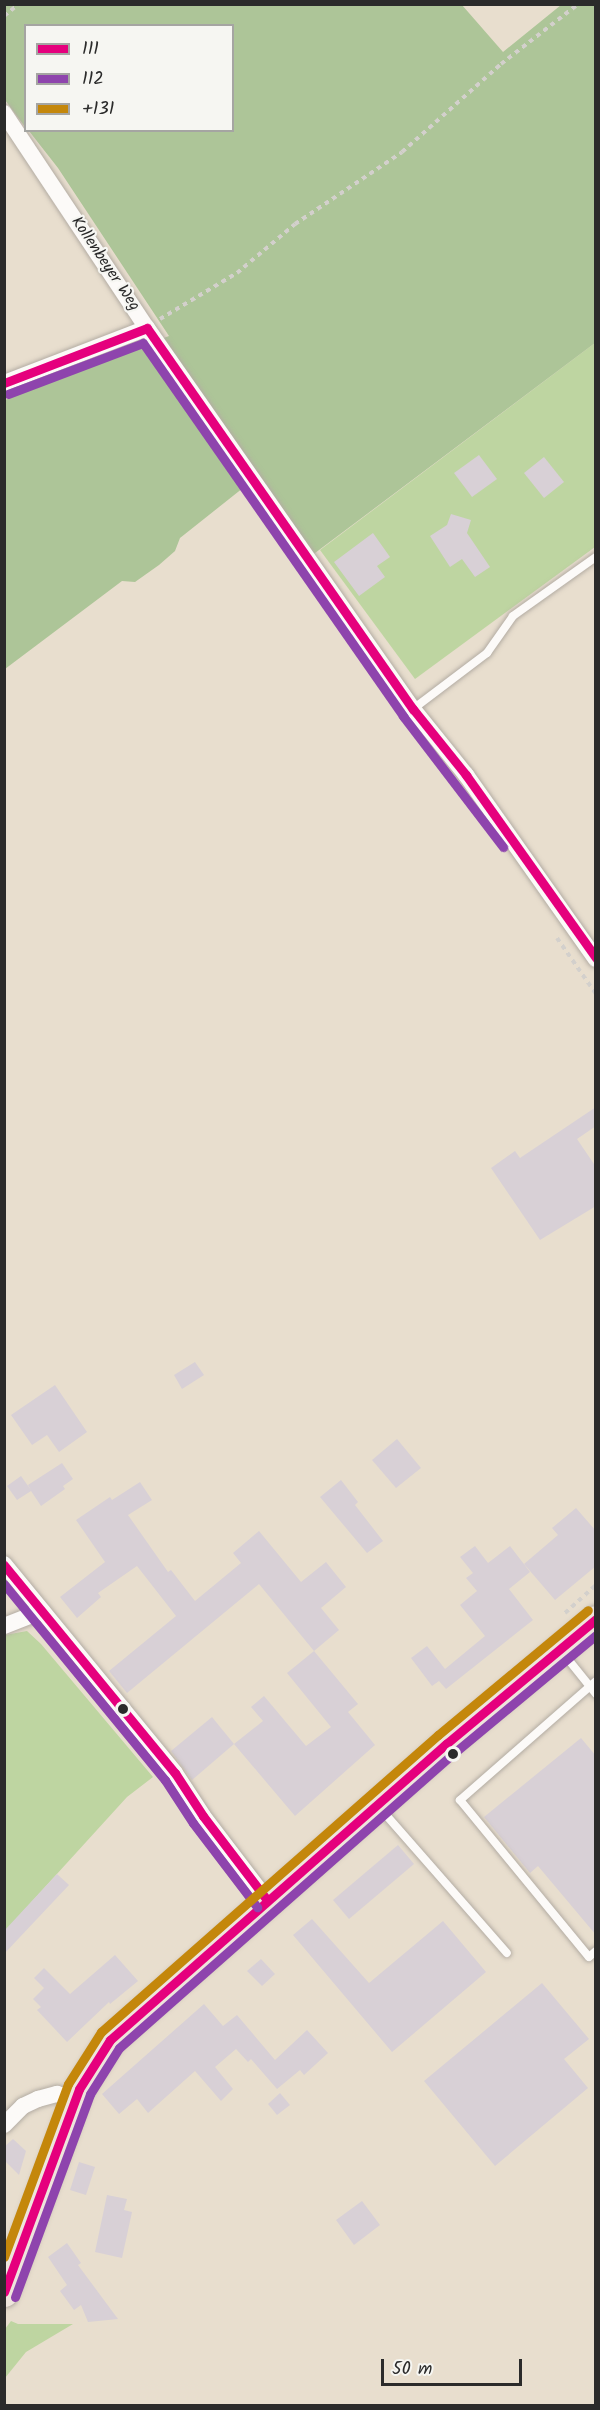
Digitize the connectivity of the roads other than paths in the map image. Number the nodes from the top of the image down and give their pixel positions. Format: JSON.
{"nodes":[{"id":1,"x":4,"y":113,"type":"edge"},
{"id":2,"x":147,"y":328,"type":"junction"},
{"id":3,"x":4,"y":383,"type":"edge"},
{"id":4,"x":596,"y":557,"type":"edge"},
{"id":5,"x":413,"y":709,"type":"junction"},
{"id":6,"x":596,"y":959,"type":"edge"},
{"id":7,"x":4,"y":1564,"type":"edge"},
{"id":8,"x":42,"y":1611,"type":"junction"},
{"id":9,"x":596,"y":1619,"type":"edge"},
{"id":10,"x":4,"y":1626,"type":"edge"},
{"id":11,"x":560,"y":1647,"type":"junction"},
{"id":12,"x":593,"y":1683,"type":"edge"},
{"id":13,"x":596,"y":1694,"type":"edge"},
{"id":14,"x":377,"y":1804,"type":"junction"},
{"id":15,"x":267,"y":1900,"type":"junction"},
{"id":16,"x":596,"y":1951,"type":"edge"},
{"id":17,"x":507,"y":1953,"type":"dead end"},
{"id":18,"x":75,"y":2099,"type":"junction"},
{"id":19,"x":4,"y":2125,"type":"edge"},
{"id":20,"x":4,"y":2293,"type":"edge"}],
"edges":[{"from":1,"to":2,"type":"street","name":"Kollenbeyer Weg"},
{"from":2,"to":3,"type":"street"},
{"from":2,"to":5,"type":"street","name":"Kollenbeyer Weg"},
{"from":4,"to":5,"type":"lane"},
{"from":5,"to":6,"type":"street","name":"Kollenbeyer Weg"},
{"from":7,"to":8,"type":"street"},
{"from":8,"to":10,"type":"street"},
{"from":8,"to":15,"type":"street"},
{"from":9,"to":11,"type":"main road"},
{"from":11,"to":12,"type":"lane"},
{"from":11,"to":14,"type":"main road"},
{"from":12,"to":13,"type":"lane"},
{"from":12,"to":16,"type":"lane"},
{"from":14,"to":15,"type":"main road"},
{"from":14,"to":17,"type":"lane"},
{"from":15,"to":18,"type":"main road"},
{"from":18,"to":19,"type":"street"},
{"from":18,"to":20,"type":"main road"}]}
